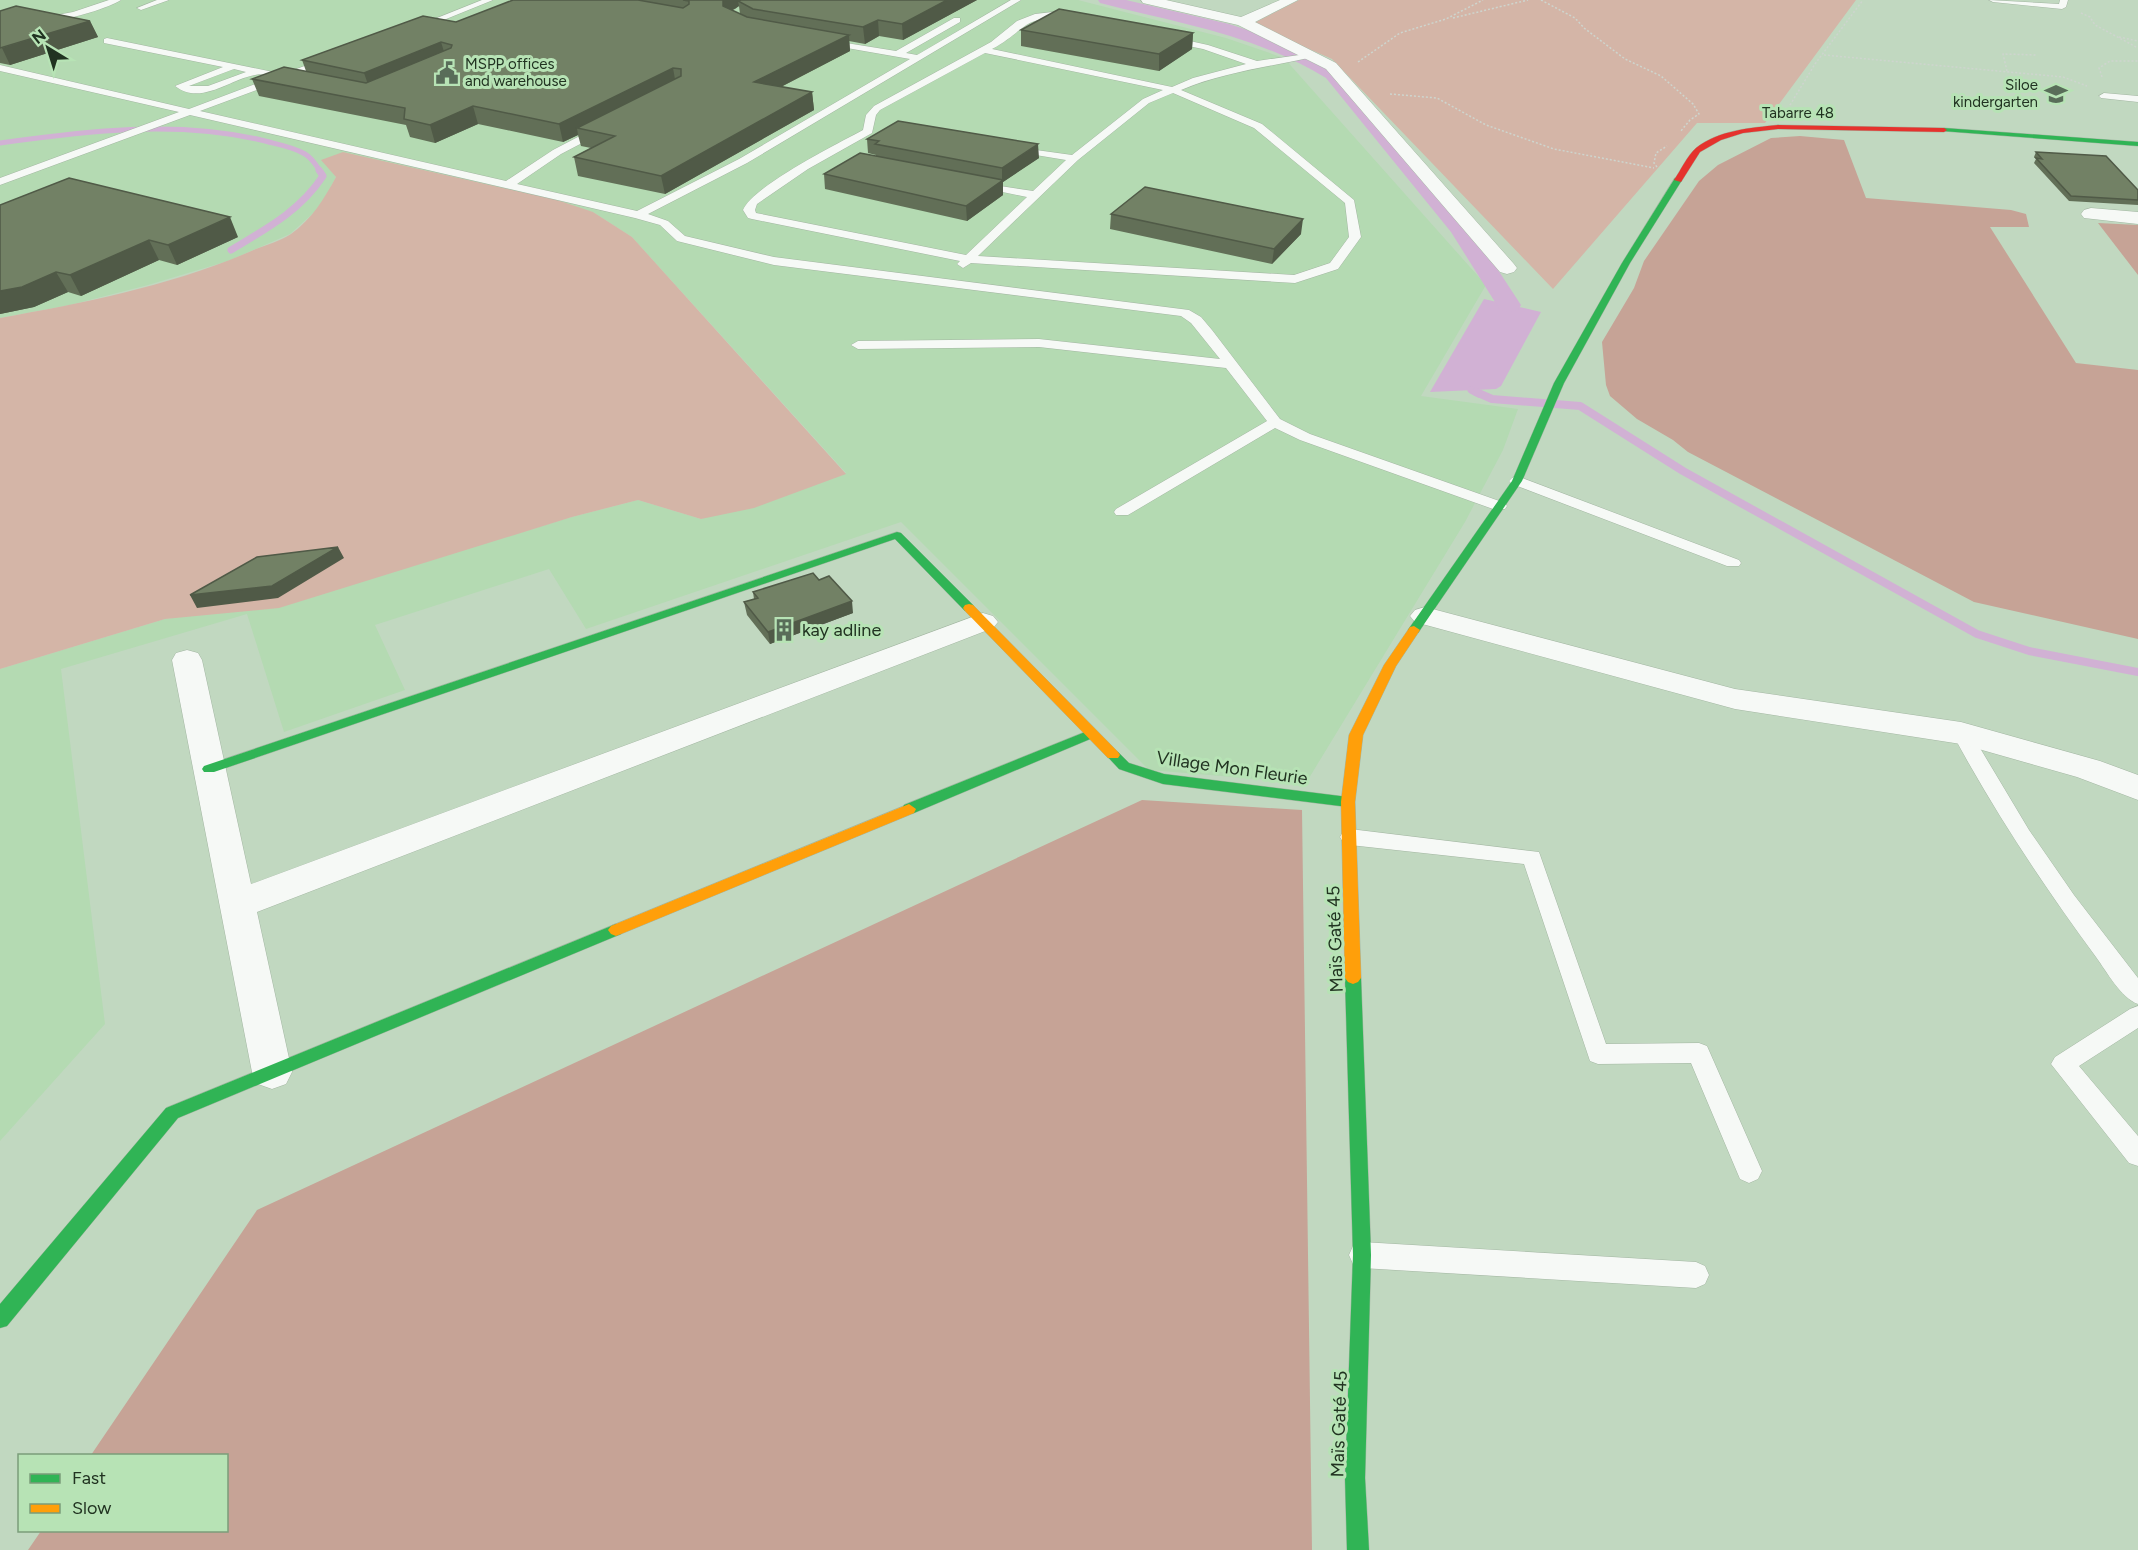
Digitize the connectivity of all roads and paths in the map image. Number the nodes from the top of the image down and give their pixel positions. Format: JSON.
{"nodes":[{"id":1,"x":117,"y":0,"type":"edge"},
{"id":2,"x":165,"y":0,"type":"edge"},
{"id":3,"x":489,"y":0,"type":"edge"},
{"id":4,"x":1017,"y":0,"type":"edge"},
{"id":5,"x":1148,"y":0,"type":"edge"},
{"id":6,"x":1290,"y":0,"type":"edge"},
{"id":7,"x":1483,"y":0,"type":"edge"},
{"id":8,"x":1528,"y":0,"type":"edge"},
{"id":9,"x":1541,"y":0,"type":"edge"},
{"id":10,"x":1863,"y":0,"type":"edge"},
{"id":11,"x":1993,"y":0,"type":"edge"},
{"id":12,"x":2063,"y":3,"type":"edge"},
{"id":13,"x":141,"y":8,"type":"dead end"},
{"id":14,"x":964,"y":16,"type":"dead end"},
{"id":15,"x":45,"y":18,"type":"edge"},
{"id":16,"x":1446,"y":19,"type":"junction"},
{"id":17,"x":1086,"y":21,"type":"edge"},
{"id":18,"x":1243,"y":22,"type":"junction"},
{"id":19,"x":403,"y":32,"type":"edge"},
{"id":20,"x":2112,"y":36,"type":"junction"},
{"id":21,"x":1161,"y":38,"type":"edge"},
{"id":22,"x":819,"y":40,"type":"edge"},
{"id":23,"x":107,"y":41,"type":"dead end"},
{"id":24,"x":2138,"y":41,"type":"edge"},
{"id":25,"x":2138,"y":48,"type":"edge"},
{"id":26,"x":984,"y":50,"type":"junction"},
{"id":27,"x":897,"y":54,"type":"junction"},
{"id":28,"x":1310,"y":55,"type":"junction"},
{"id":29,"x":1824,"y":55,"type":"junction"},
{"id":30,"x":2037,"y":55,"type":"dead end"},
{"id":31,"x":338,"y":57,"type":"edge"},
{"id":32,"x":919,"y":58,"type":"junction"},
{"id":33,"x":2138,"y":61,"type":"edge"},
{"id":34,"x":1256,"y":63,"type":"junction"},
{"id":35,"x":1355,"y":64,"type":"dead end"},
{"id":36,"x":233,"y":66,"type":"junction"},
{"id":37,"x":0,"y":68,"type":"edge"},
{"id":38,"x":256,"y":71,"type":"junction"},
{"id":39,"x":2007,"y":71,"type":"junction"},
{"id":40,"x":285,"y":77,"type":"junction"},
{"id":41,"x":300,"y":80,"type":"edge"},
{"id":42,"x":2103,"y":81,"type":"dead end"},
{"id":43,"x":2092,"y":82,"type":"dead end"},
{"id":44,"x":2082,"y":83,"type":"junction"},
{"id":45,"x":1174,"y":90,"type":"junction"},
{"id":46,"x":1384,"y":93,"type":"dead end"},
{"id":47,"x":2104,"y":96,"type":"joint"},
{"id":48,"x":2138,"y":99,"type":"edge"},
{"id":49,"x":192,"y":112,"type":"junction"},
{"id":50,"x":870,"y":124,"type":"junction"},
{"id":51,"x":608,"y":125,"type":"edge"},
{"id":52,"x":882,"y":126,"type":"dead end"},
{"id":53,"x":1778,"y":127,"type":"junction"},
{"id":54,"x":2138,"y":144,"type":"edge"},
{"id":55,"x":1006,"y":147,"type":"edge"},
{"id":56,"x":826,"y":154,"type":"junction"},
{"id":57,"x":1074,"y":158,"type":"junction"},
{"id":58,"x":849,"y":159,"type":"edge"},
{"id":59,"x":1644,"y":168,"type":"dead end"},
{"id":60,"x":1657,"y":168,"type":"dead end"},
{"id":61,"x":966,"y":181,"type":"edge"},
{"id":62,"x":0,"y":182,"type":"edge"},
{"id":63,"x":510,"y":184,"type":"junction"},
{"id":64,"x":1036,"y":195,"type":"junction"},
{"id":65,"x":2091,"y":214,"type":"dead end"},
{"id":66,"x":638,"y":215,"type":"junction"},
{"id":67,"x":2138,"y":218,"type":"edge"},
{"id":68,"x":969,"y":259,"type":"junction"},
{"id":69,"x":1507,"y":268,"type":"dead end"},
{"id":70,"x":940,"y":283,"type":"junction"},
{"id":71,"x":858,"y":345,"type":"dead end"},
{"id":72,"x":1231,"y":364,"type":"junction"},
{"id":73,"x":1559,"y":383,"type":"joint"},
{"id":74,"x":1275,"y":422,"type":"junction"},
{"id":75,"x":1517,"y":482,"type":"junction"},
{"id":76,"x":1499,"y":506,"type":"junction"},
{"id":77,"x":1122,"y":512,"type":"dead end"},
{"id":78,"x":1732,"y":562,"type":"dead end"},
{"id":79,"x":1425,"y":616,"type":"junction"},
{"id":80,"x":983,"y":622,"type":"junction"},
{"id":81,"x":187,"y":660,"type":"dead end"},
{"id":82,"x":1961,"y":733,"type":"junction"},
{"id":83,"x":1090,"y":734,"type":"junction"},
{"id":84,"x":209,"y":769,"type":"junction"},
{"id":85,"x":2138,"y":788,"type":"edge"},
{"id":86,"x":1348,"y":802,"type":"junction"},
{"id":87,"x":1350,"y":837,"type":"junction"},
{"id":88,"x":238,"y":904,"type":"junction"},
{"id":89,"x":2138,"y":995,"type":"edge"},
{"id":90,"x":2138,"y":1016,"type":"edge"},
{"id":91,"x":272,"y":1072,"type":"junction"},
{"id":92,"x":2138,"y":1155,"type":"edge"},
{"id":93,"x":1749,"y":1171,"type":"dead end"},
{"id":94,"x":1362,"y":1256,"type":"junction"},
{"id":95,"x":1696,"y":1275,"type":"dead end"},
{"id":96,"x":0,"y":1319,"type":"edge"},
{"id":97,"x":1358,"y":1550,"type":"edge"}],
"edges":[{"from":1,"to":15,"type":"lane"},
{"from":2,"to":13,"type":"lane"},
{"from":3,"to":19,"type":"lane"},
{"from":4,"to":32,"type":"lane"},
{"from":5,"to":18,"type":"street"},
{"from":6,"to":18,"type":"street"},
{"from":7,"to":16,"type":"path"},
{"from":8,"to":16,"type":"path"},
{"from":9,"to":60,"type":"path"},
{"from":10,"to":29,"type":"path"},
{"from":11,"to":12,"type":"lane"},
{"from":12,"to":20,"type":"path"},
{"from":14,"to":27,"type":"lane"},
{"from":16,"to":35,"type":"path"},
{"from":17,"to":26,"type":"lane"},
{"from":18,"to":28,"type":"street"},
{"from":20,"to":24,"type":"path"},
{"from":20,"to":25,"type":"path"},
{"from":21,"to":34,"type":"lane"},
{"from":22,"to":27,"type":"lane"},
{"from":23,"to":36,"type":"lane"},
{"from":26,"to":45,"type":"lane"},
{"from":26,"to":50,"type":"lane"},
{"from":27,"to":32,"type":"lane"},
{"from":28,"to":34,"type":"lane"},
{"from":28,"to":69,"type":"street"},
{"from":29,"to":39,"type":"path"},
{"from":29,"to":53,"type":"path"},
{"from":30,"to":39,"type":"path"},
{"from":31,"to":40,"type":"lane"},
{"from":32,"to":66,"type":"lane"},
{"from":33,"to":42,"type":"path"},
{"from":34,"to":45,"type":"lane"},
{"from":36,"to":38,"type":"lane"},
{"from":36,"to":38,"type":"lane"},
{"from":37,"to":49,"type":"lane"},
{"from":38,"to":40,"type":"lane"},
{"from":39,"to":44,"type":"path"},
{"from":40,"to":41,"type":"lane"},
{"from":40,"to":49,"type":"lane"},
{"from":43,"to":44,"type":"path"},
{"from":44,"to":47,"type":"path"},
{"from":45,"to":57,"type":"lane"},
{"from":45,"to":68,"type":"lane"},
{"from":46,"to":59,"type":"path"},
{"from":47,"to":48,"type":"lane"},
{"from":49,"to":62,"type":"lane"},
{"from":49,"to":63,"type":"lane"},
{"from":50,"to":52,"type":"lane"},
{"from":50,"to":56,"type":"lane"},
{"from":51,"to":63,"type":"lane"},
{"from":53,"to":54,"type":"street","name":"Tabarre 48"},
{"from":53,"to":73,"type":"street","name":"Tabarre 48"},
{"from":55,"to":57,"type":"lane"},
{"from":56,"to":58,"type":"lane"},
{"from":56,"to":68,"type":"lane"},
{"from":57,"to":64,"type":"lane"},
{"from":61,"to":64,"type":"lane"},
{"from":63,"to":66,"type":"lane"},
{"from":64,"to":68,"type":"lane"},
{"from":65,"to":67,"type":"street"},
{"from":66,"to":70,"type":"lane"},
{"from":68,"to":70,"type":"lane"},
{"from":70,"to":72,"type":"lane"},
{"from":71,"to":72,"type":"lane"},
{"from":72,"to":74,"type":"lane"},
{"from":73,"to":75,"type":"street","name":"Maïs Gaté 45"},
{"from":74,"to":76,"type":"lane"},
{"from":74,"to":77,"type":"lane"},
{"from":75,"to":76,"type":"street","name":"Maïs Gaté 45"},
{"from":75,"to":78,"type":"lane"},
{"from":76,"to":79,"type":"street","name":"Maïs Gaté 45"},
{"from":79,"to":82,"type":"street"},
{"from":79,"to":86,"type":"street","name":"Maïs Gaté 45"},
{"from":80,"to":83,"type":"street","name":"Village Mon Fleurie"},
{"from":80,"to":84,"type":"street","name":"Village Mon Fleurie"},
{"from":80,"to":88,"type":"street"},
{"from":81,"to":84,"type":"street"},
{"from":82,"to":85,"type":"street"},
{"from":82,"to":89,"type":"lane"},
{"from":83,"to":86,"type":"street","name":"Village Mon Fleurie"},
{"from":83,"to":91,"type":"street"},
{"from":84,"to":88,"type":"street"},
{"from":86,"to":87,"type":"street","name":"Maïs Gaté 45"},
{"from":87,"to":93,"type":"lane"},
{"from":87,"to":94,"type":"street","name":"Maïs Gaté 45"},
{"from":88,"to":91,"type":"street"},
{"from":90,"to":92,"type":"lane"},
{"from":91,"to":96,"type":"street"},
{"from":94,"to":95,"type":"lane"},
{"from":94,"to":97,"type":"street","name":"Maïs Gaté 45"}]}
